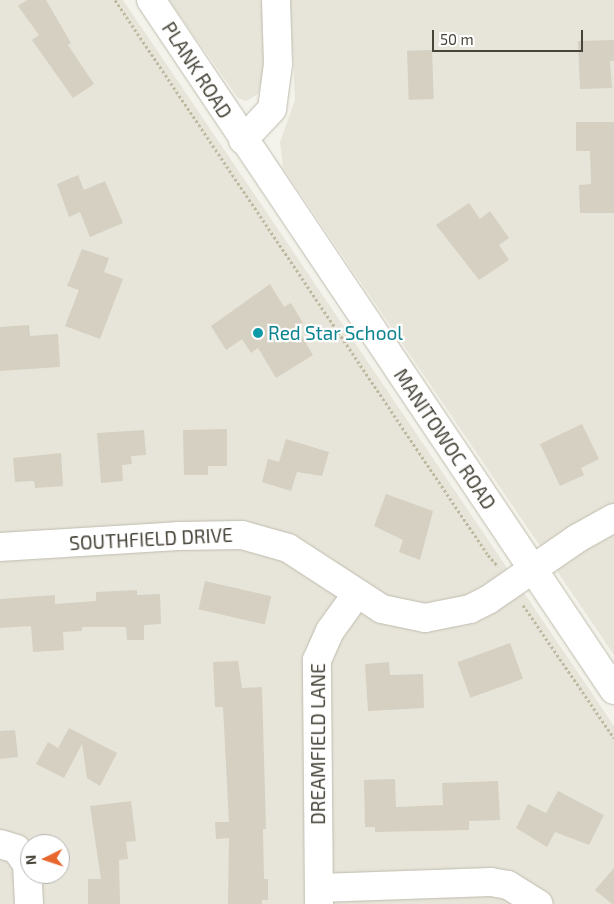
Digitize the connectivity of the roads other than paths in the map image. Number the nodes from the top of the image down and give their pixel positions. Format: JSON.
{"nodes":[{"id":1,"x":151,"y":0,"type":"edge"},
{"id":2,"x":276,"y":0,"type":"edge"},
{"id":3,"x":243,"y":140,"type":"junction"},
{"id":4,"x":614,"y":518,"type":"edge"},
{"id":5,"x":0,"y":547,"type":"edge"},
{"id":6,"x":522,"y":577,"type":"junction"},
{"id":7,"x":356,"y":595,"type":"junction"},
{"id":8,"x":614,"y":690,"type":"edge"},
{"id":9,"x":0,"y":844,"type":"edge"},
{"id":10,"x":319,"y":896,"type":"edge"},
{"id":11,"x":30,"y":904,"type":"edge"},
{"id":12,"x":539,"y":904,"type":"edge"}],
"edges":[{"from":1,"to":3,"type":"street","name":"PLANK ROAD"},
{"from":2,"to":3,"type":"street"},
{"from":3,"to":6,"type":"street","name":"MANITOWOC ROAD"},
{"from":4,"to":6,"type":"street","name":"SOUTHFIELD DRIVE"},
{"from":5,"to":7,"type":"street","name":"SOUTHFIELD DRIVE"},
{"from":6,"to":7,"type":"street","name":"SOUTHFIELD DRIVE"},
{"from":6,"to":8,"type":"street","name":"MANITOWOC ROAD"},
{"from":7,"to":10,"type":"street","name":"DREAMFIELD LANE"},
{"from":9,"to":11,"type":"street"},
{"from":10,"to":12,"type":"street"}]}
